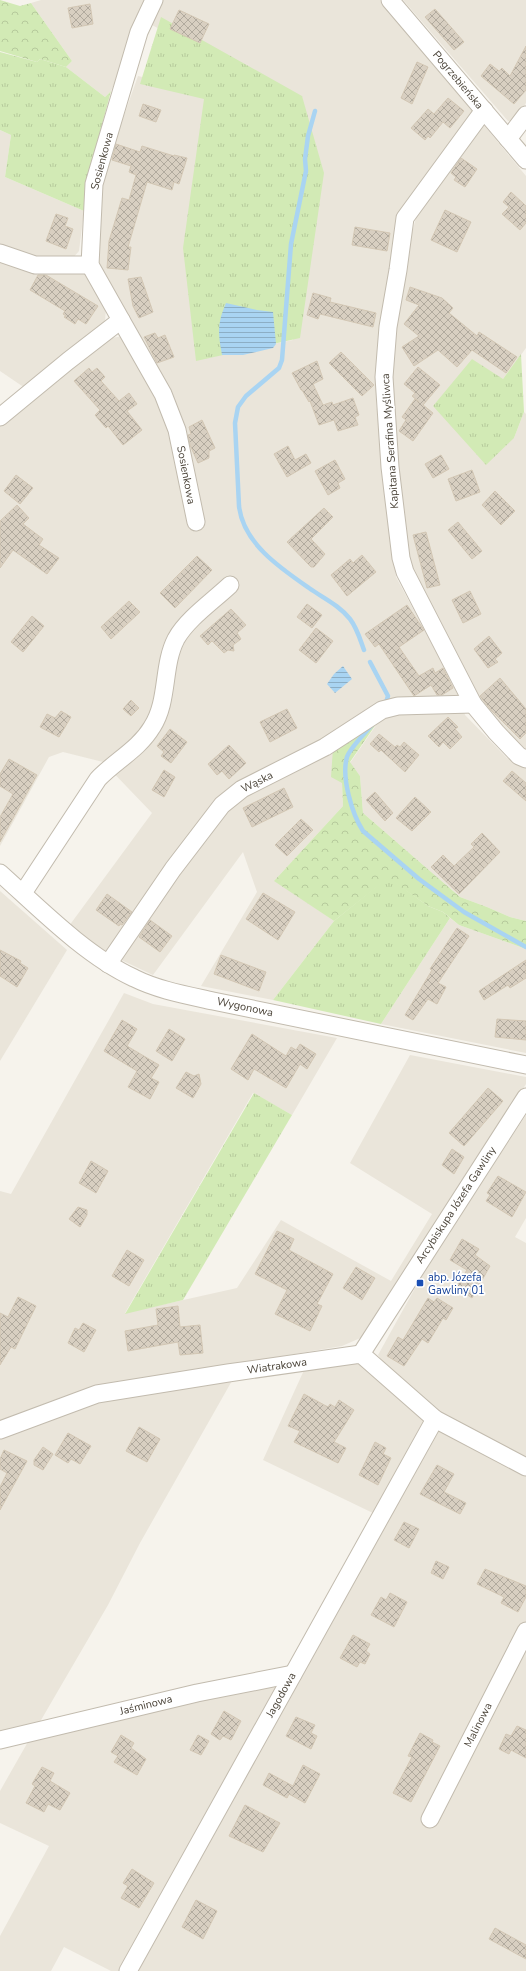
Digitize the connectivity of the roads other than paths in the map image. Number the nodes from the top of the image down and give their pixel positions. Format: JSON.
{"nodes":[{"id":1,"x":154,"y":0,"type":"edge"},
{"id":2,"x":390,"y":0,"type":"edge"},
{"id":3,"x":484,"y":110,"type":"junction"},
{"id":4,"x":526,"y":115,"type":"edge"},
{"id":5,"x":508,"y":139,"type":"junction"},
{"id":6,"x":526,"y":160,"type":"edge"},
{"id":7,"x":0,"y":253,"type":"edge"},
{"id":8,"x":90,"y":265,"type":"junction"},
{"id":9,"x":121,"y":320,"type":"junction"},
{"id":10,"x":0,"y":417,"type":"edge"},
{"id":11,"x":196,"y":522,"type":"dead end"},
{"id":12,"x":230,"y":585,"type":"dead end"},
{"id":13,"x":474,"y":704,"type":"junction"},
{"id":14,"x":526,"y":759,"type":"edge"},
{"id":15,"x":0,"y":873,"type":"edge"},
{"id":16,"x":23,"y":893,"type":"junction"},
{"id":17,"x":108,"y":964,"type":"junction"},
{"id":18,"x":526,"y":1065,"type":"edge"},
{"id":19,"x":526,"y":1097,"type":"edge"},
{"id":20,"x":361,"y":1354,"type":"junction"},
{"id":21,"x":435,"y":1419,"type":"junction"},
{"id":22,"x":0,"y":1430,"type":"edge"},
{"id":23,"x":526,"y":1467,"type":"edge"},
{"id":24,"x":526,"y":1631,"type":"edge"},
{"id":25,"x":293,"y":1674,"type":"junction"},
{"id":26,"x":0,"y":1740,"type":"edge"},
{"id":27,"x":430,"y":1819,"type":"dead end"},
{"id":28,"x":128,"y":1971,"type":"edge"}],
"edges":[{"from":1,"to":8,"type":"street","name":"Sosienkowa"},
{"from":2,"to":3,"type":"street","name":"Pogrzebieńska"},
{"from":3,"to":5,"type":"street","name":"Pogrzebieńska"},
{"from":3,"to":13,"type":"street","name":"Kapitana Serafina Myśliwca"},
{"from":4,"to":5,"type":"street"},
{"from":5,"to":6,"type":"street","name":"Pogrzebieńska"},
{"from":7,"to":8,"type":"street"},
{"from":8,"to":9,"type":"street","name":"Sosienkowa"},
{"from":9,"to":10,"type":"street"},
{"from":9,"to":11,"type":"street","name":"Sosienkowa"},
{"from":12,"to":16,"type":"street"},
{"from":13,"to":14,"type":"street","name":"Kapitana Serafina Myśliwca"},
{"from":13,"to":17,"type":"street","name":"Wąska"},
{"from":15,"to":16,"type":"street","name":"Wygonowa"},
{"from":16,"to":17,"type":"street","name":"Wygonowa"},
{"from":17,"to":18,"type":"street","name":"Wygonowa"},
{"from":19,"to":20,"type":"street","name":"Arcybiskupa Józefa Gawliny"},
{"from":20,"to":21,"type":"street"},
{"from":20,"to":22,"type":"street","name":"Wiatrakowa"},
{"from":21,"to":23,"type":"street"},
{"from":21,"to":25,"type":"street","name":"Jagodowa"},
{"from":24,"to":27,"type":"street","name":"Malinowa"},
{"from":25,"to":26,"type":"street","name":"Jaśminowa"},
{"from":25,"to":28,"type":"street","name":"Jagodowa"}]}
